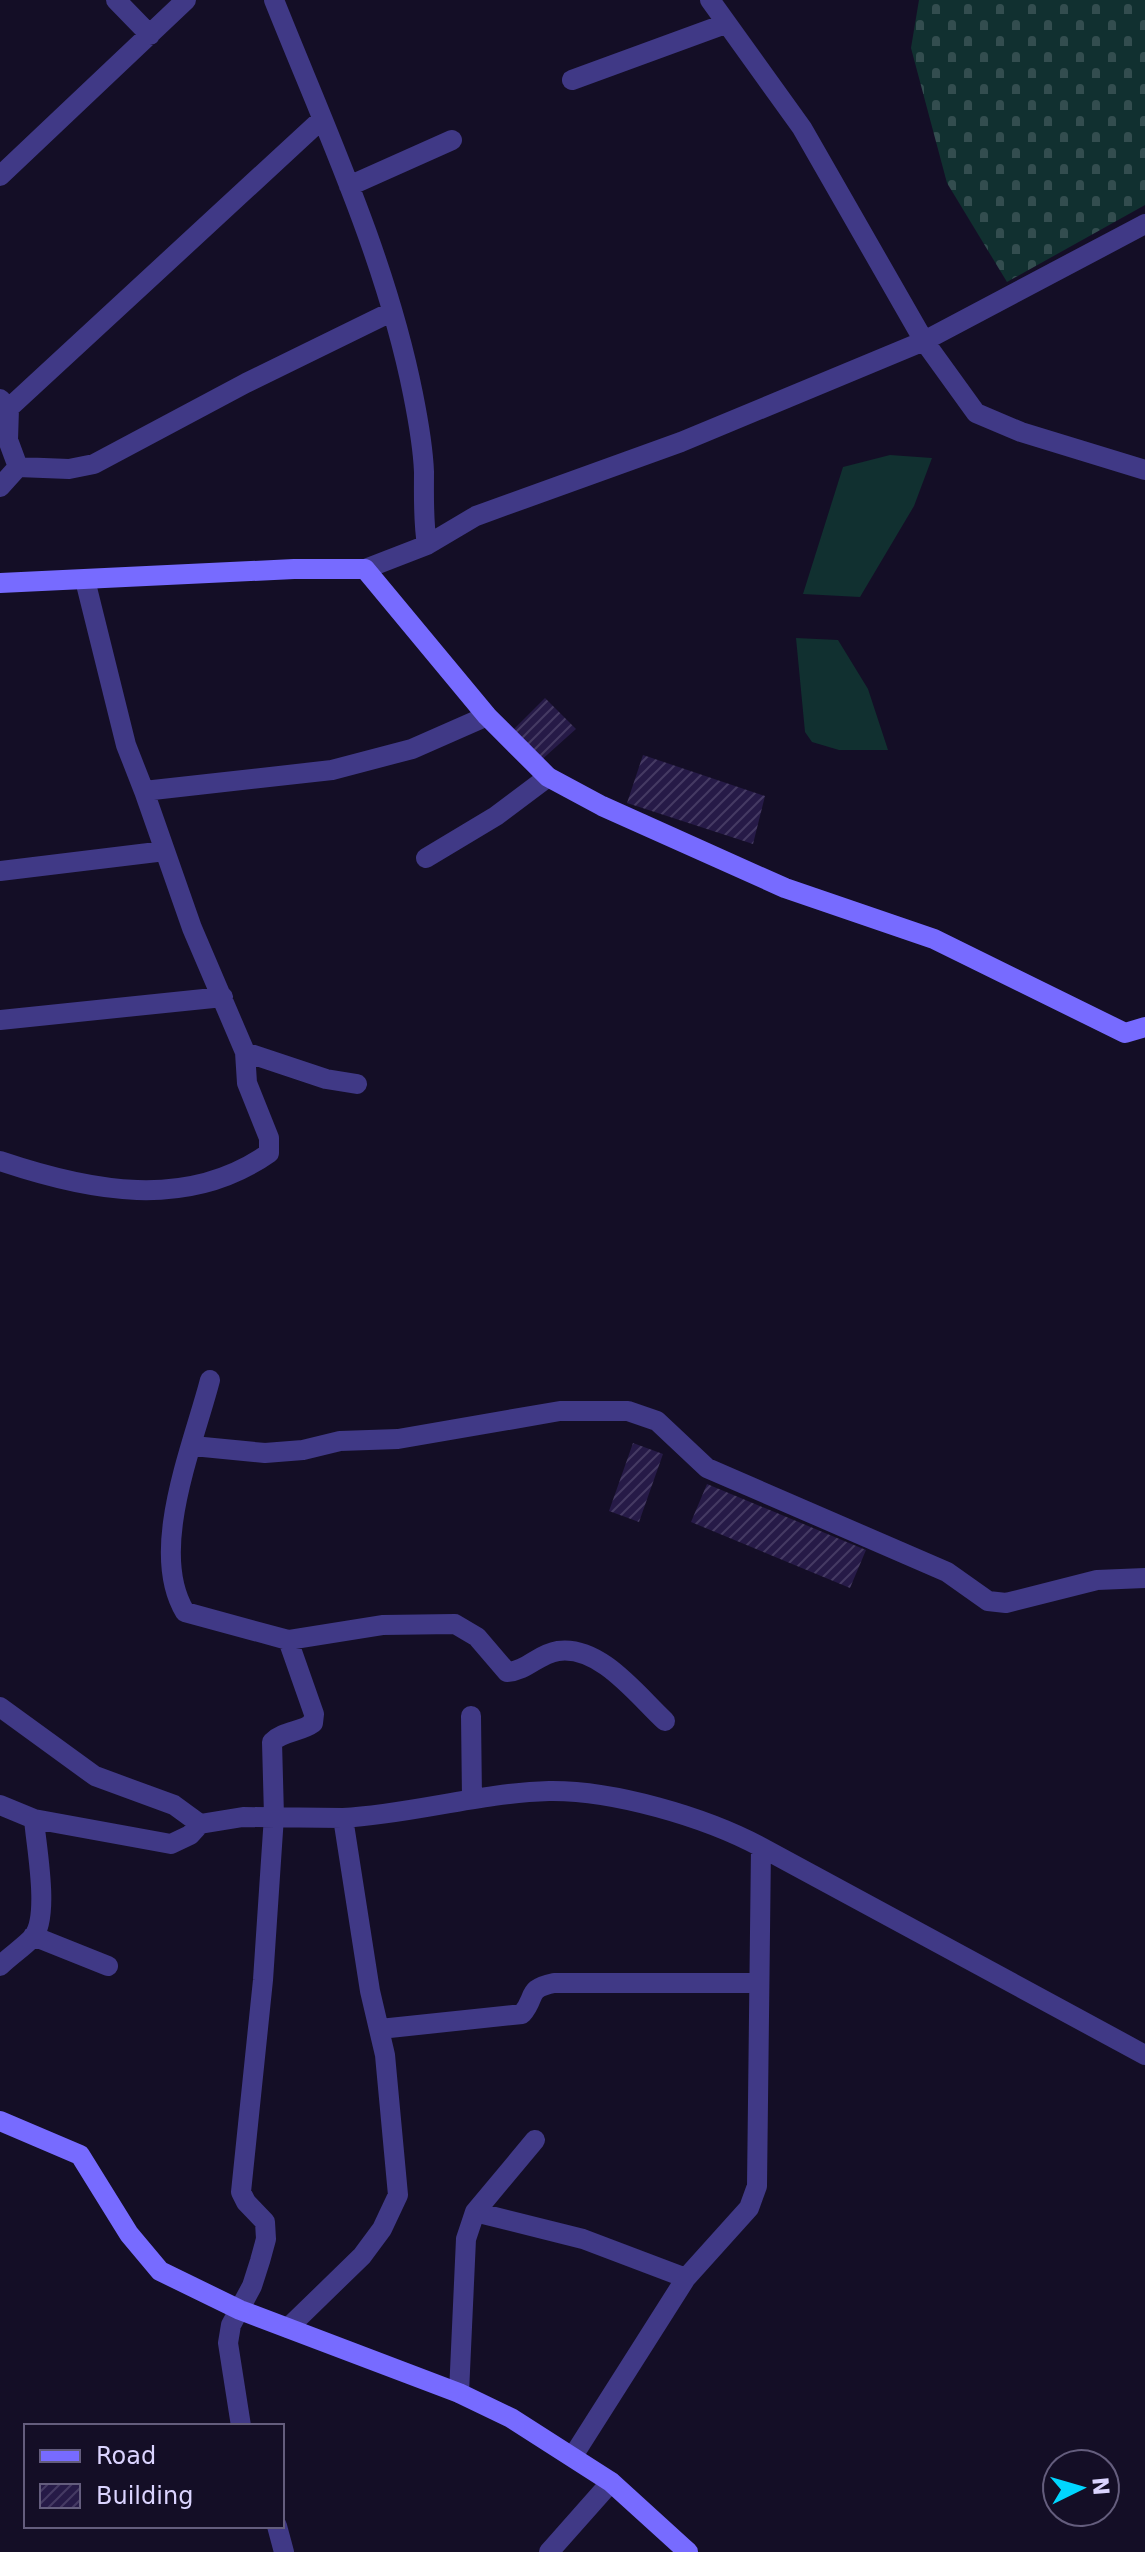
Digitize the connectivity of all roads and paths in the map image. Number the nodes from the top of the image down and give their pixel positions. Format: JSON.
{"nodes":[{"id":1,"x":116,"y":0,"type":"edge"},
{"id":2,"x":186,"y":0,"type":"edge"},
{"id":3,"x":274,"y":0,"type":"edge"},
{"id":4,"x":710,"y":0,"type":"edge"},
{"id":5,"x":725,"y":24,"type":"junction"},
{"id":6,"x":150,"y":35,"type":"junction"},
{"id":7,"x":572,"y":80,"type":"dead end"},
{"id":8,"x":322,"y":119,"type":"junction"},
{"id":9,"x":452,"y":140,"type":"dead end"},
{"id":10,"x":2,"y":171,"type":"edge"},
{"id":11,"x":349,"y":186,"type":"junction"},
{"id":12,"x":1145,"y":224,"type":"edge"},
{"id":13,"x":391,"y":312,"type":"junction"},
{"id":14,"x":924,"y":341,"type":"junction"},
{"id":15,"x":4,"y":403,"type":"edge"},
{"id":16,"x":18,"y":467,"type":"junction"},
{"id":17,"x":1145,"y":470,"type":"edge"},
{"id":18,"x":0,"y":487,"type":"edge"},
{"id":19,"x":427,"y":545,"type":"junction"},
{"id":20,"x":365,"y":569,"type":"junction"},
{"id":21,"x":85,"y":580,"type":"junction"},
{"id":22,"x":0,"y":583,"type":"edge"},
{"id":23,"x":487,"y":716,"type":"junction"},
{"id":24,"x":548,"y":777,"type":"junction"},
{"id":25,"x":144,"y":791,"type":"junction"},
{"id":26,"x":165,"y":851,"type":"junction"},
{"id":27,"x":426,"y":858,"type":"dead end"},
{"id":28,"x":0,"y":871,"type":"edge"},
{"id":29,"x":223,"y":997,"type":"junction"},
{"id":30,"x":0,"y":1020,"type":"edge"},
{"id":31,"x":1138,"y":1034,"type":"edge"},
{"id":32,"x":245,"y":1052,"type":"junction"},
{"id":33,"x":357,"y":1084,"type":"dead end"},
{"id":34,"x":0,"y":1161,"type":"edge"},
{"id":35,"x":210,"y":1380,"type":"dead end"},
{"id":36,"x":193,"y":1446,"type":"junction"},
{"id":37,"x":1145,"y":1578,"type":"edge"},
{"id":38,"x":288,"y":1640,"type":"junction"},
{"id":39,"x":0,"y":1707,"type":"edge"},
{"id":40,"x":471,"y":1716,"type":"dead end"},
{"id":41,"x":665,"y":1721,"type":"dead end"},
{"id":42,"x":472,"y":1799,"type":"junction"},
{"id":43,"x":0,"y":1805,"type":"edge"},
{"id":44,"x":274,"y":1816,"type":"junction"},
{"id":45,"x":343,"y":1818,"type":"junction"},
{"id":46,"x":34,"y":1819,"type":"junction"},
{"id":47,"x":200,"y":1824,"type":"junction"},
{"id":48,"x":761,"y":1847,"type":"junction"},
{"id":49,"x":33,"y":1936,"type":"junction"},
{"id":50,"x":0,"y":1966,"type":"edge"},
{"id":51,"x":108,"y":1966,"type":"dead end"},
{"id":52,"x":758,"y":1983,"type":"junction"},
{"id":53,"x":380,"y":2029,"type":"junction"},
{"id":54,"x":1145,"y":2055,"type":"edge"},
{"id":55,"x":0,"y":2121,"type":"edge"},
{"id":56,"x":535,"y":2140,"type":"dead end"},
{"id":57,"x":475,"y":2212,"type":"junction"},
{"id":58,"x":686,"y":2278,"type":"junction"},
{"id":59,"x":240,"y":2310,"type":"junction"},
{"id":60,"x":288,"y":2328,"type":"junction"},
{"id":61,"x":459,"y":2393,"type":"junction"},
{"id":62,"x":241,"y":2424,"type":"edge"},
{"id":63,"x":573,"y":2456,"type":"junction"},
{"id":64,"x":611,"y":2482,"type":"junction"},
{"id":65,"x":278,"y":2528,"type":"edge"},
{"id":66,"x":284,"y":2552,"type":"edge"},
{"id":67,"x":549,"y":2552,"type":"edge"},
{"id":68,"x":688,"y":2552,"type":"edge"}],
"edges":[{"from":1,"to":6,"type":"street"},
{"from":2,"to":6,"type":"street"},
{"from":3,"to":8,"type":"street"},
{"from":4,"to":5,"type":"street"},
{"from":5,"to":7,"type":"street"},
{"from":5,"to":14,"type":"street"},
{"from":6,"to":10,"type":"street"},
{"from":8,"to":11,"type":"street"},
{"from":8,"to":15,"type":"street"},
{"from":9,"to":11,"type":"street"},
{"from":11,"to":13,"type":"street"},
{"from":12,"to":14,"type":"street"},
{"from":13,"to":16,"type":"street"},
{"from":13,"to":19,"type":"street"},
{"from":14,"to":17,"type":"street"},
{"from":14,"to":19,"type":"street"},
{"from":15,"to":16,"type":"street"},
{"from":16,"to":18,"type":"street"},
{"from":19,"to":20,"type":"street"},
{"from":20,"to":21,"type":"street"},
{"from":20,"to":23,"type":"street"},
{"from":21,"to":22,"type":"street"},
{"from":21,"to":25,"type":"street"},
{"from":23,"to":24,"type":"street"},
{"from":23,"to":25,"type":"street"},
{"from":24,"to":27,"type":"street"},
{"from":24,"to":31,"type":"street"},
{"from":25,"to":26,"type":"street"},
{"from":26,"to":28,"type":"street"},
{"from":26,"to":29,"type":"street"},
{"from":29,"to":30,"type":"street"},
{"from":29,"to":32,"type":"street"},
{"from":32,"to":33,"type":"street"},
{"from":32,"to":34,"type":"street"},
{"from":35,"to":36,"type":"street"},
{"from":36,"to":37,"type":"street"},
{"from":36,"to":38,"type":"street"},
{"from":38,"to":41,"type":"street"},
{"from":38,"to":44,"type":"street"},
{"from":39,"to":47,"type":"street"},
{"from":40,"to":42,"type":"street"},
{"from":42,"to":45,"type":"street"},
{"from":42,"to":48,"type":"street"},
{"from":43,"to":46,"type":"street"},
{"from":44,"to":45,"type":"street"},
{"from":44,"to":47,"type":"street"},
{"from":44,"to":59,"type":"street"},
{"from":45,"to":53,"type":"street"},
{"from":46,"to":47,"type":"street"},
{"from":46,"to":49,"type":"street"},
{"from":48,"to":52,"type":"street"},
{"from":48,"to":54,"type":"street"},
{"from":49,"to":50,"type":"street"},
{"from":49,"to":51,"type":"street"},
{"from":52,"to":53,"type":"street"},
{"from":52,"to":58,"type":"street"},
{"from":53,"to":60,"type":"street"},
{"from":55,"to":59,"type":"street"},
{"from":56,"to":57,"type":"street"},
{"from":57,"to":58,"type":"street"},
{"from":57,"to":61,"type":"street"},
{"from":58,"to":63,"type":"street"},
{"from":59,"to":60,"type":"street"},
{"from":59,"to":62,"type":"street"},
{"from":60,"to":61,"type":"street"},
{"from":61,"to":63,"type":"street"},
{"from":63,"to":64,"type":"street"},
{"from":64,"to":67,"type":"street"},
{"from":64,"to":68,"type":"street"},
{"from":65,"to":66,"type":"street"}]}
